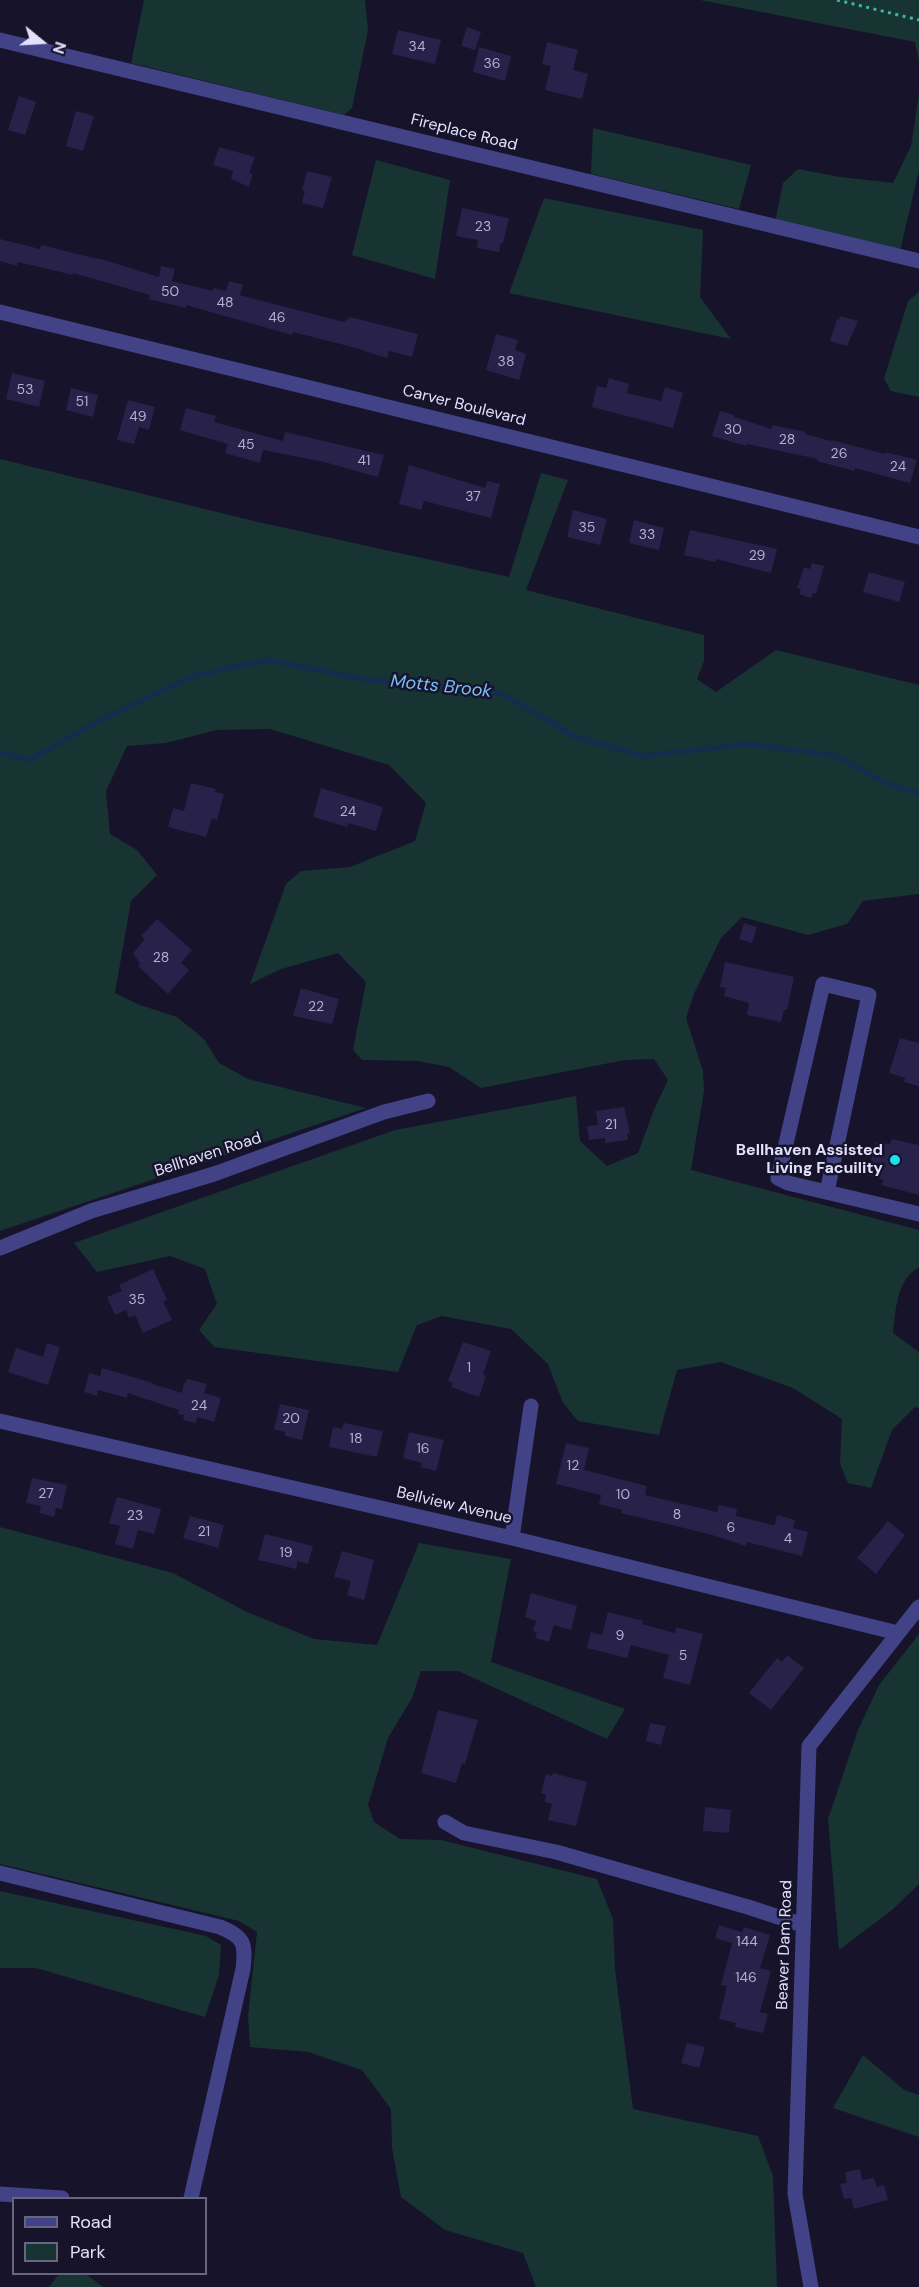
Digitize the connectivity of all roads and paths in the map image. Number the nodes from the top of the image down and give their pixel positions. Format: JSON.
{"nodes":[{"id":1,"x":837,"y":0,"type":"edge"},
{"id":2,"x":919,"y":20,"type":"edge"},
{"id":3,"x":0,"y":40,"type":"edge"},
{"id":4,"x":919,"y":261,"type":"edge"},
{"id":5,"x":0,"y":312,"type":"edge"},
{"id":6,"x":919,"y":537,"type":"edge"},
{"id":7,"x":428,"y":1101,"type":"dead end"},
{"id":8,"x":827,"y":1192,"type":"junction"},
{"id":9,"x":919,"y":1214,"type":"edge"},
{"id":10,"x":0,"y":1248,"type":"edge"},
{"id":11,"x":531,"y":1406,"type":"dead end"},
{"id":12,"x":0,"y":1420,"type":"edge"},
{"id":13,"x":512,"y":1538,"type":"junction"},
{"id":14,"x":919,"y":1607,"type":"edge"},
{"id":15,"x":898,"y":1633,"type":"junction"},
{"id":16,"x":446,"y":1822,"type":"dead end"},
{"id":17,"x":0,"y":1873,"type":"edge"},
{"id":18,"x":804,"y":1925,"type":"junction"},
{"id":19,"x":0,"y":2194,"type":"edge"},
{"id":20,"x":37,"y":2197,"type":"edge"},
{"id":21,"x":190,"y":2197,"type":"edge"},
{"id":22,"x":811,"y":2287,"type":"edge"}],
"edges":[{"from":1,"to":2,"type":"path"},
{"from":3,"to":4,"type":"street","name":"Fireplace Road"},
{"from":5,"to":6,"type":"street","name":"Carver Boulevard"},
{"from":7,"to":10,"type":"street","name":"Bellhaven Road"},
{"from":8,"to":8,"type":"street"},
{"from":8,"to":9,"type":"street"},
{"from":11,"to":13,"type":"street"},
{"from":12,"to":13,"type":"street","name":"Bellview Avenue"},
{"from":13,"to":15,"type":"street","name":"Bellview Avenue"},
{"from":14,"to":15,"type":"street","name":"Beaver Dam Road"},
{"from":15,"to":18,"type":"street","name":"Beaver Dam Road"},
{"from":16,"to":18,"type":"street"},
{"from":17,"to":21,"type":"street"},
{"from":18,"to":22,"type":"street","name":"Beaver Dam Road"},
{"from":19,"to":20,"type":"street"}]}
